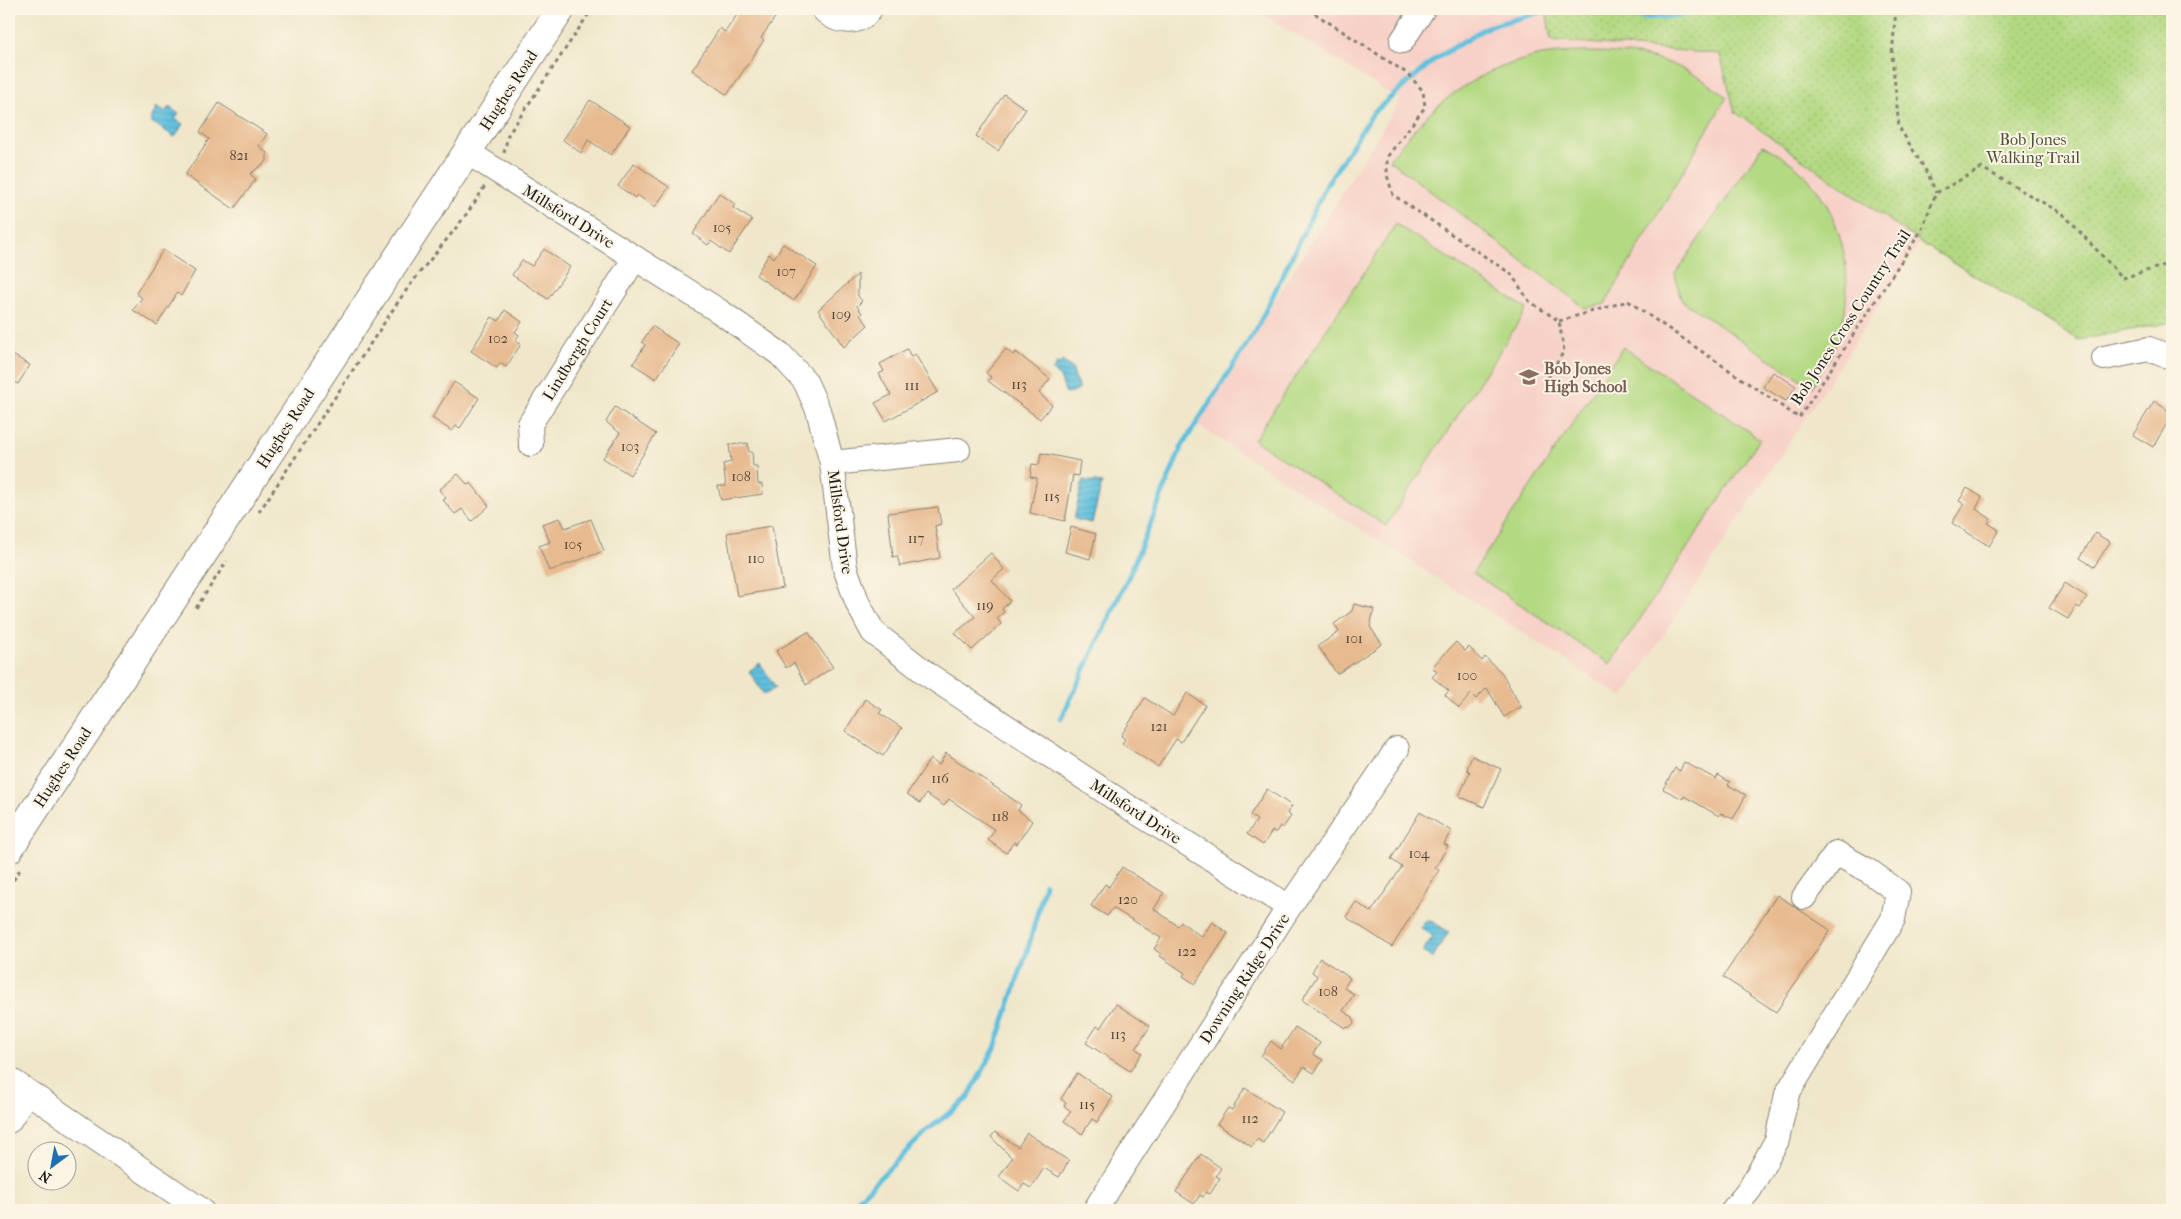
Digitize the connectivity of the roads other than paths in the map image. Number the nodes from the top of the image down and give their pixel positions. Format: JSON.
{"nodes":[{"id":1,"x":562,"y":9,"type":"edge"},
{"id":2,"x":823,"y":9,"type":"edge"},
{"id":3,"x":870,"y":9,"type":"edge"},
{"id":4,"x":1422,"y":9,"type":"edge"},
{"id":5,"x":1402,"y":41,"type":"dead end"},
{"id":6,"x":467,"y":152,"type":"junction"},
{"id":7,"x":635,"y":258,"type":"junction"},
{"id":8,"x":2104,"y":358,"type":"dead end"},
{"id":9,"x":2172,"y":358,"type":"edge"},
{"id":10,"x":531,"y":444,"type":"dead end"},
{"id":11,"x":958,"y":450,"type":"dead end"},
{"id":12,"x":832,"y":463,"type":"junction"},
{"id":13,"x":1397,"y":749,"type":"dead end"},
{"id":14,"x":17,"y":855,"type":"edge"},
{"id":15,"x":1804,"y":897,"type":"dead end"},
{"id":16,"x":1289,"y":907,"type":"junction"},
{"id":17,"x":18,"y":1085,"type":"edge"},
{"id":18,"x":9,"y":1120,"type":"edge"},
{"id":19,"x":201,"y":1210,"type":"edge"},
{"id":20,"x":1095,"y":1210,"type":"edge"},
{"id":21,"x":1733,"y":1210,"type":"edge"}],
"edges":[{"from":1,"to":6,"type":"main road","name":"Hughes Road"},
{"from":2,"to":3,"type":"street"},
{"from":4,"to":5,"type":"street"},
{"from":6,"to":7,"type":"street","name":"Millsford Drive"},
{"from":6,"to":14,"type":"main road","name":"Hughes Road"},
{"from":7,"to":10,"type":"street","name":"Lindbergh Court"},
{"from":7,"to":12,"type":"street","name":"Millsford Drive"},
{"from":8,"to":9,"type":"street"},
{"from":11,"to":12,"type":"street"},
{"from":12,"to":16,"type":"street","name":"Millsford Drive"},
{"from":13,"to":16,"type":"street","name":"Downing Ridge Drive"},
{"from":15,"to":21,"type":"street"},
{"from":16,"to":20,"type":"street","name":"Downing Ridge Drive"},
{"from":17,"to":18,"type":"street"},
{"from":17,"to":19,"type":"street"}]}
